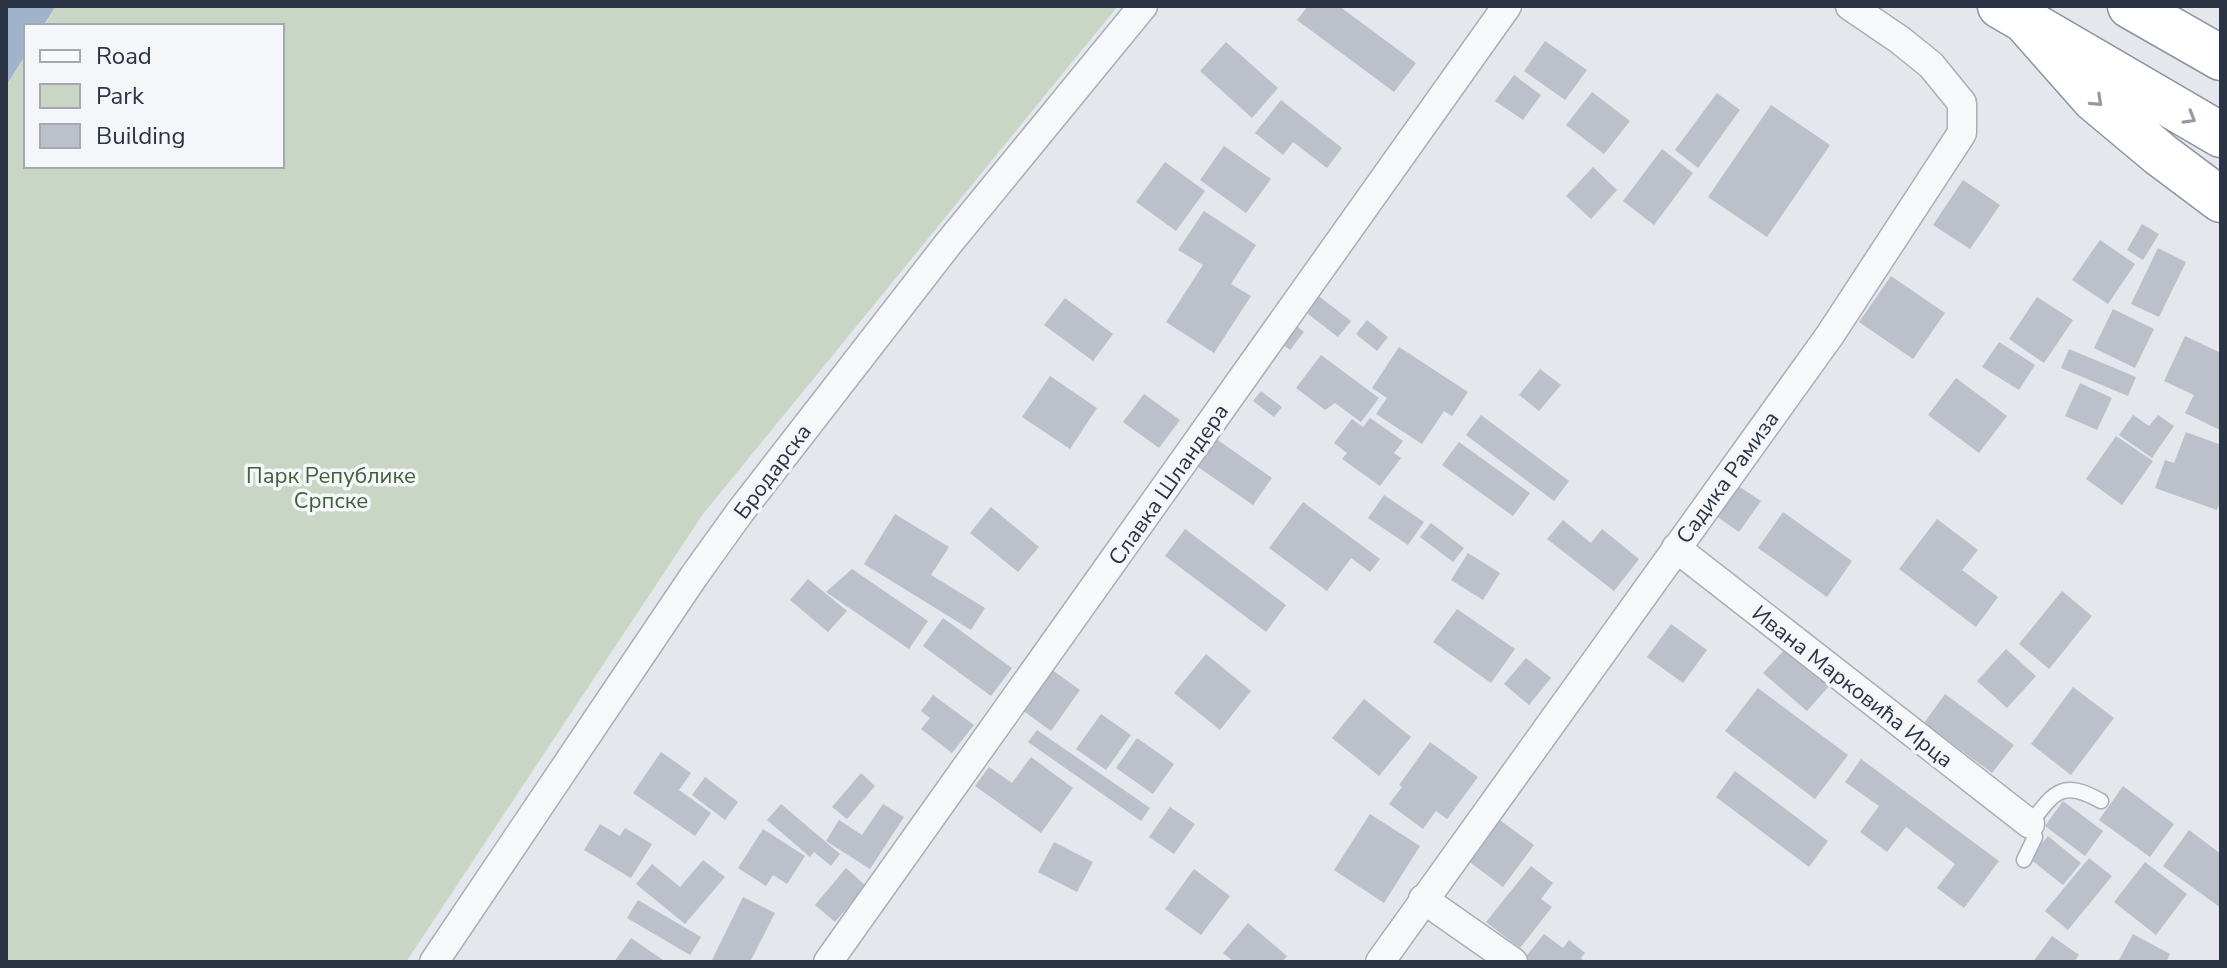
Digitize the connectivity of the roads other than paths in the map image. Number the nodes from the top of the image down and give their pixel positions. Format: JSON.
{"nodes":[{"id":1,"x":1143,"y":6,"type":"edge"},
{"id":2,"x":1507,"y":6,"type":"edge"},
{"id":3,"x":1850,"y":6,"type":"edge"},
{"id":4,"x":2130,"y":6,"type":"edge"},
{"id":5,"x":2013,"y":14,"type":"edge"},
{"id":6,"x":2221,"y":58,"type":"edge"},
{"id":7,"x":2221,"y":135,"type":"edge"},
{"id":8,"x":2221,"y":200,"type":"edge"},
{"id":9,"x":1676,"y":548,"type":"junction"},
{"id":10,"x":2101,"y":801,"type":"dead end"},
{"id":11,"x":2030,"y":824,"type":"junction"},
{"id":12,"x":2024,"y":860,"type":"dead end"},
{"id":13,"x":1423,"y":899,"type":"junction"},
{"id":14,"x":434,"y":962,"type":"edge"},
{"id":15,"x":828,"y":962,"type":"edge"},
{"id":16,"x":1380,"y":962,"type":"edge"},
{"id":17,"x":1513,"y":962,"type":"edge"}],
"edges":[{"from":1,"to":14,"type":"street","name":"Бродарска"},
{"from":2,"to":15,"type":"street","name":"Славка Шландера"},
{"from":3,"to":9,"type":"street","name":"Садика Рамиза"},
{"from":4,"to":6,"type":"highway"},
{"from":5,"to":7,"type":"highway","one_way":true},
{"from":5,"to":8,"type":"highway","one_way":true},
{"from":9,"to":11,"type":"street","name":"Ивана Марковића Ирца"},
{"from":9,"to":13,"type":"street","name":"Садика Рамиза"},
{"from":10,"to":11,"type":"lane"},
{"from":11,"to":12,"type":"lane"},
{"from":13,"to":16,"type":"street","name":"Садика Рамиза"},
{"from":13,"to":17,"type":"street"}]}
